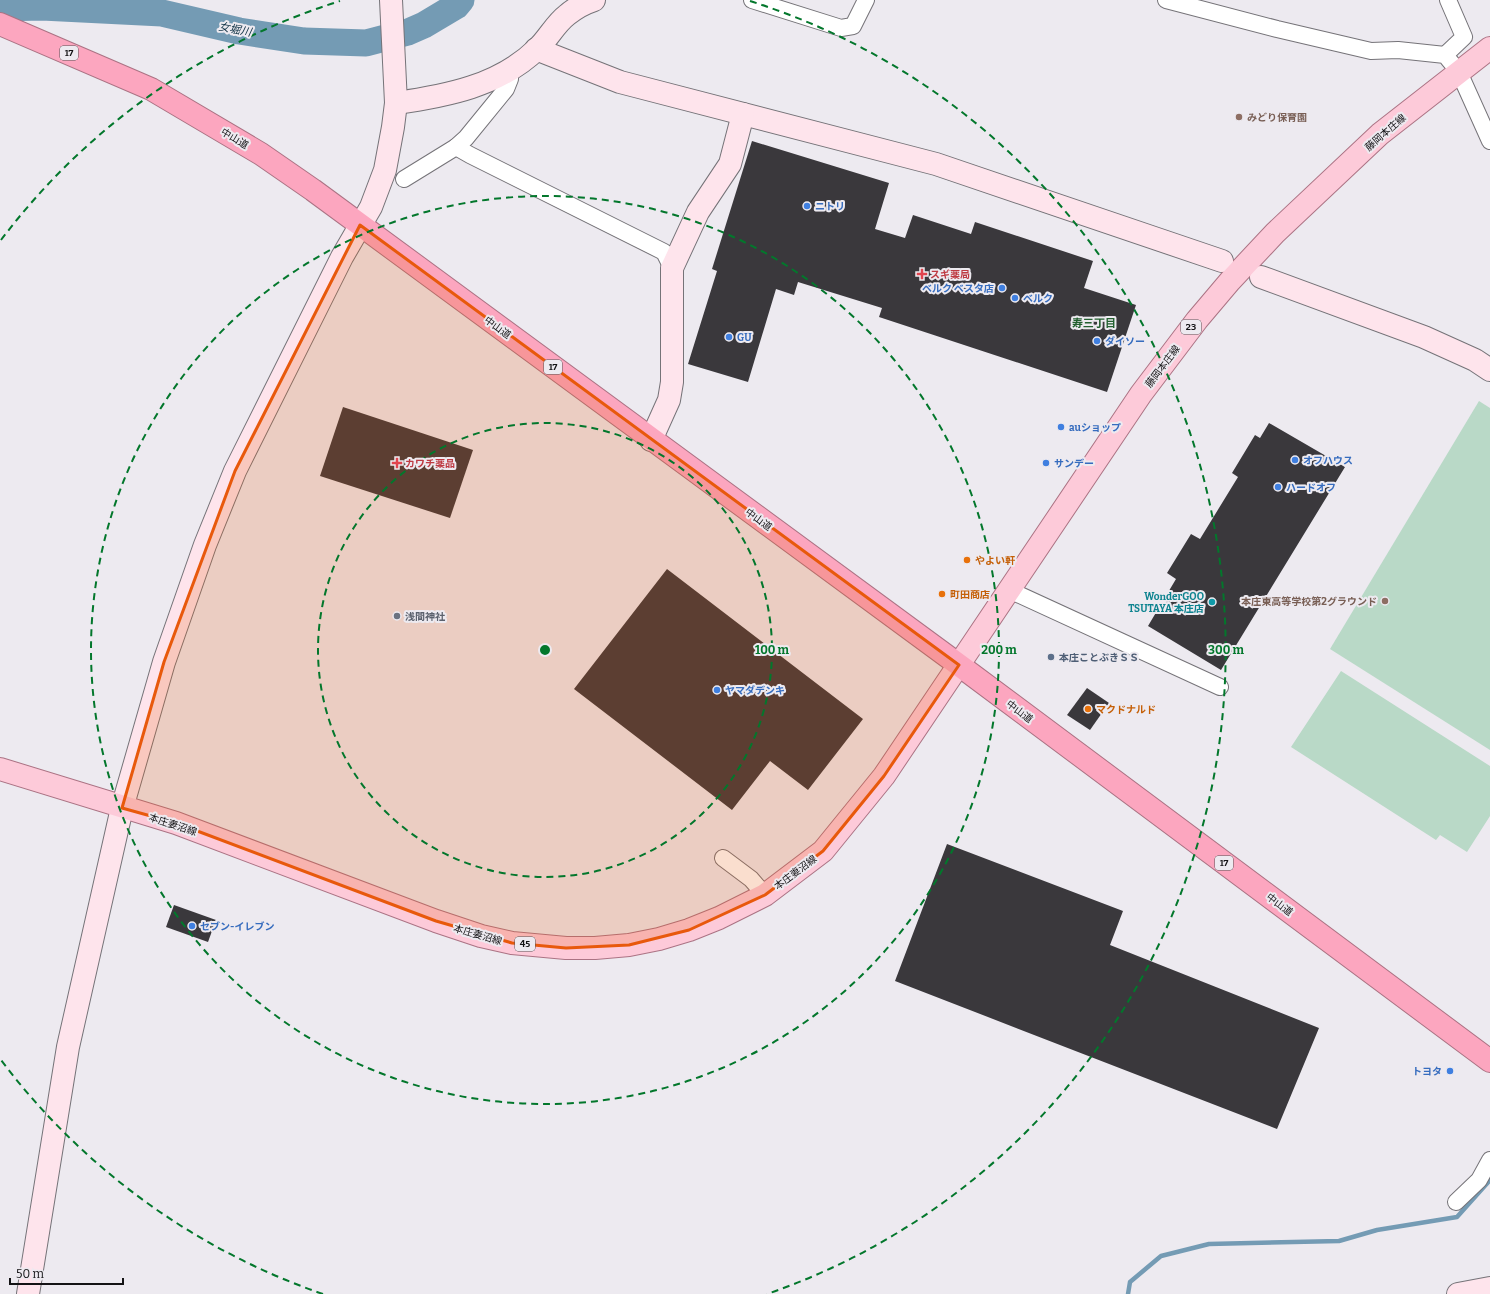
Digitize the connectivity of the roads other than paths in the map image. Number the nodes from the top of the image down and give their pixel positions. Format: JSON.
{"nodes":[{"id":1,"x":391,"y":0,"type":"edge"},
{"id":2,"x":594,"y":0,"type":"edge"},
{"id":3,"x":752,"y":0,"type":"edge"},
{"id":4,"x":866,"y":0,"type":"edge"},
{"id":5,"x":1166,"y":0,"type":"edge"},
{"id":6,"x":1448,"y":0,"type":"edge"},
{"id":7,"x":0,"y":24,"type":"edge"},
{"id":8,"x":1490,"y":48,"type":"edge"},
{"id":9,"x":536,"y":49,"type":"junction"},
{"id":10,"x":1445,"y":55,"type":"junction"},
{"id":11,"x":509,"y":71,"type":"junction"},
{"id":12,"x":1459,"y":72,"type":"junction"},
{"id":13,"x":396,"y":103,"type":"junction"},
{"id":14,"x":743,"y":114,"type":"junction"},
{"id":15,"x":1490,"y":141,"type":"edge"},
{"id":16,"x":456,"y":147,"type":"junction"},
{"id":17,"x":404,"y":179,"type":"dead end"},
{"id":18,"x":360,"y":225,"type":"junction"},
{"id":19,"x":1222,"y":261,"type":"dead end"},
{"id":20,"x":672,"y":268,"type":"junction"},
{"id":21,"x":1261,"y":277,"type":"dead end"},
{"id":22,"x":1490,"y":370,"type":"edge"},
{"id":23,"x":651,"y":440,"type":"junction"},
{"id":24,"x":1009,"y":590,"type":"junction"},
{"id":25,"x":959,"y":665,"type":"junction"},
{"id":26,"x":1220,"y":687,"type":"dead end"},
{"id":27,"x":0,"y":769,"type":"edge"},
{"id":28,"x":122,"y":808,"type":"junction"},
{"id":29,"x":723,"y":858,"type":"dead end"},
{"id":30,"x":765,"y":895,"type":"junction"},
{"id":31,"x":1490,"y":1061,"type":"edge"},
{"id":32,"x":1490,"y":1160,"type":"edge"},
{"id":33,"x":1456,"y":1202,"type":"dead end"},
{"id":34,"x":1490,"y":1288,"type":"edge"},
{"id":35,"x":28,"y":1294,"type":"edge"},
{"id":36,"x":1458,"y":1294,"type":"edge"}],
"edges":[{"from":1,"to":13,"type":"street"},
{"from":2,"to":9,"type":"street"},
{"from":3,"to":4,"type":"street"},
{"from":5,"to":10,"type":"street"},
{"from":6,"to":10,"type":"street"},
{"from":7,"to":18,"type":"highway","name":"中山道","number":"17"},
{"from":8,"to":12,"type":"main road","name":"藤岡本庄線","number":"23"},
{"from":9,"to":11,"type":"street"},
{"from":9,"to":14,"type":"street"},
{"from":10,"to":12,"type":"street"},
{"from":11,"to":13,"type":"street"},
{"from":11,"to":16,"type":"street"},
{"from":12,"to":15,"type":"street"},
{"from":12,"to":24,"type":"main road","name":"藤岡本庄線","number":"23"},
{"from":13,"to":18,"type":"street"},
{"from":14,"to":19,"type":"street"},
{"from":14,"to":20,"type":"street"},
{"from":16,"to":17,"type":"street"},
{"from":16,"to":20,"type":"street"},
{"from":18,"to":23,"type":"highway","name":"中山道","number":"17"},
{"from":18,"to":28,"type":"street"},
{"from":20,"to":23,"type":"street"},
{"from":21,"to":22,"type":"street"},
{"from":23,"to":25,"type":"highway","name":"中山道","number":"17"},
{"from":24,"to":25,"type":"main road","name":"藤岡本庄線","number":"23"},
{"from":24,"to":26,"type":"street"},
{"from":25,"to":30,"type":"main road","name":"本庄妻沼線","number":"45"},
{"from":25,"to":31,"type":"highway","name":"中山道","number":"17"},
{"from":27,"to":28,"type":"main road","name":"本庄妻沼線","number":"45"},
{"from":28,"to":30,"type":"main road","name":"本庄妻沼線","number":"45"},
{"from":28,"to":35,"type":"street"},
{"from":29,"to":30,"type":"street"},
{"from":32,"to":33,"type":"street"},
{"from":34,"to":36,"type":"street"}]}
